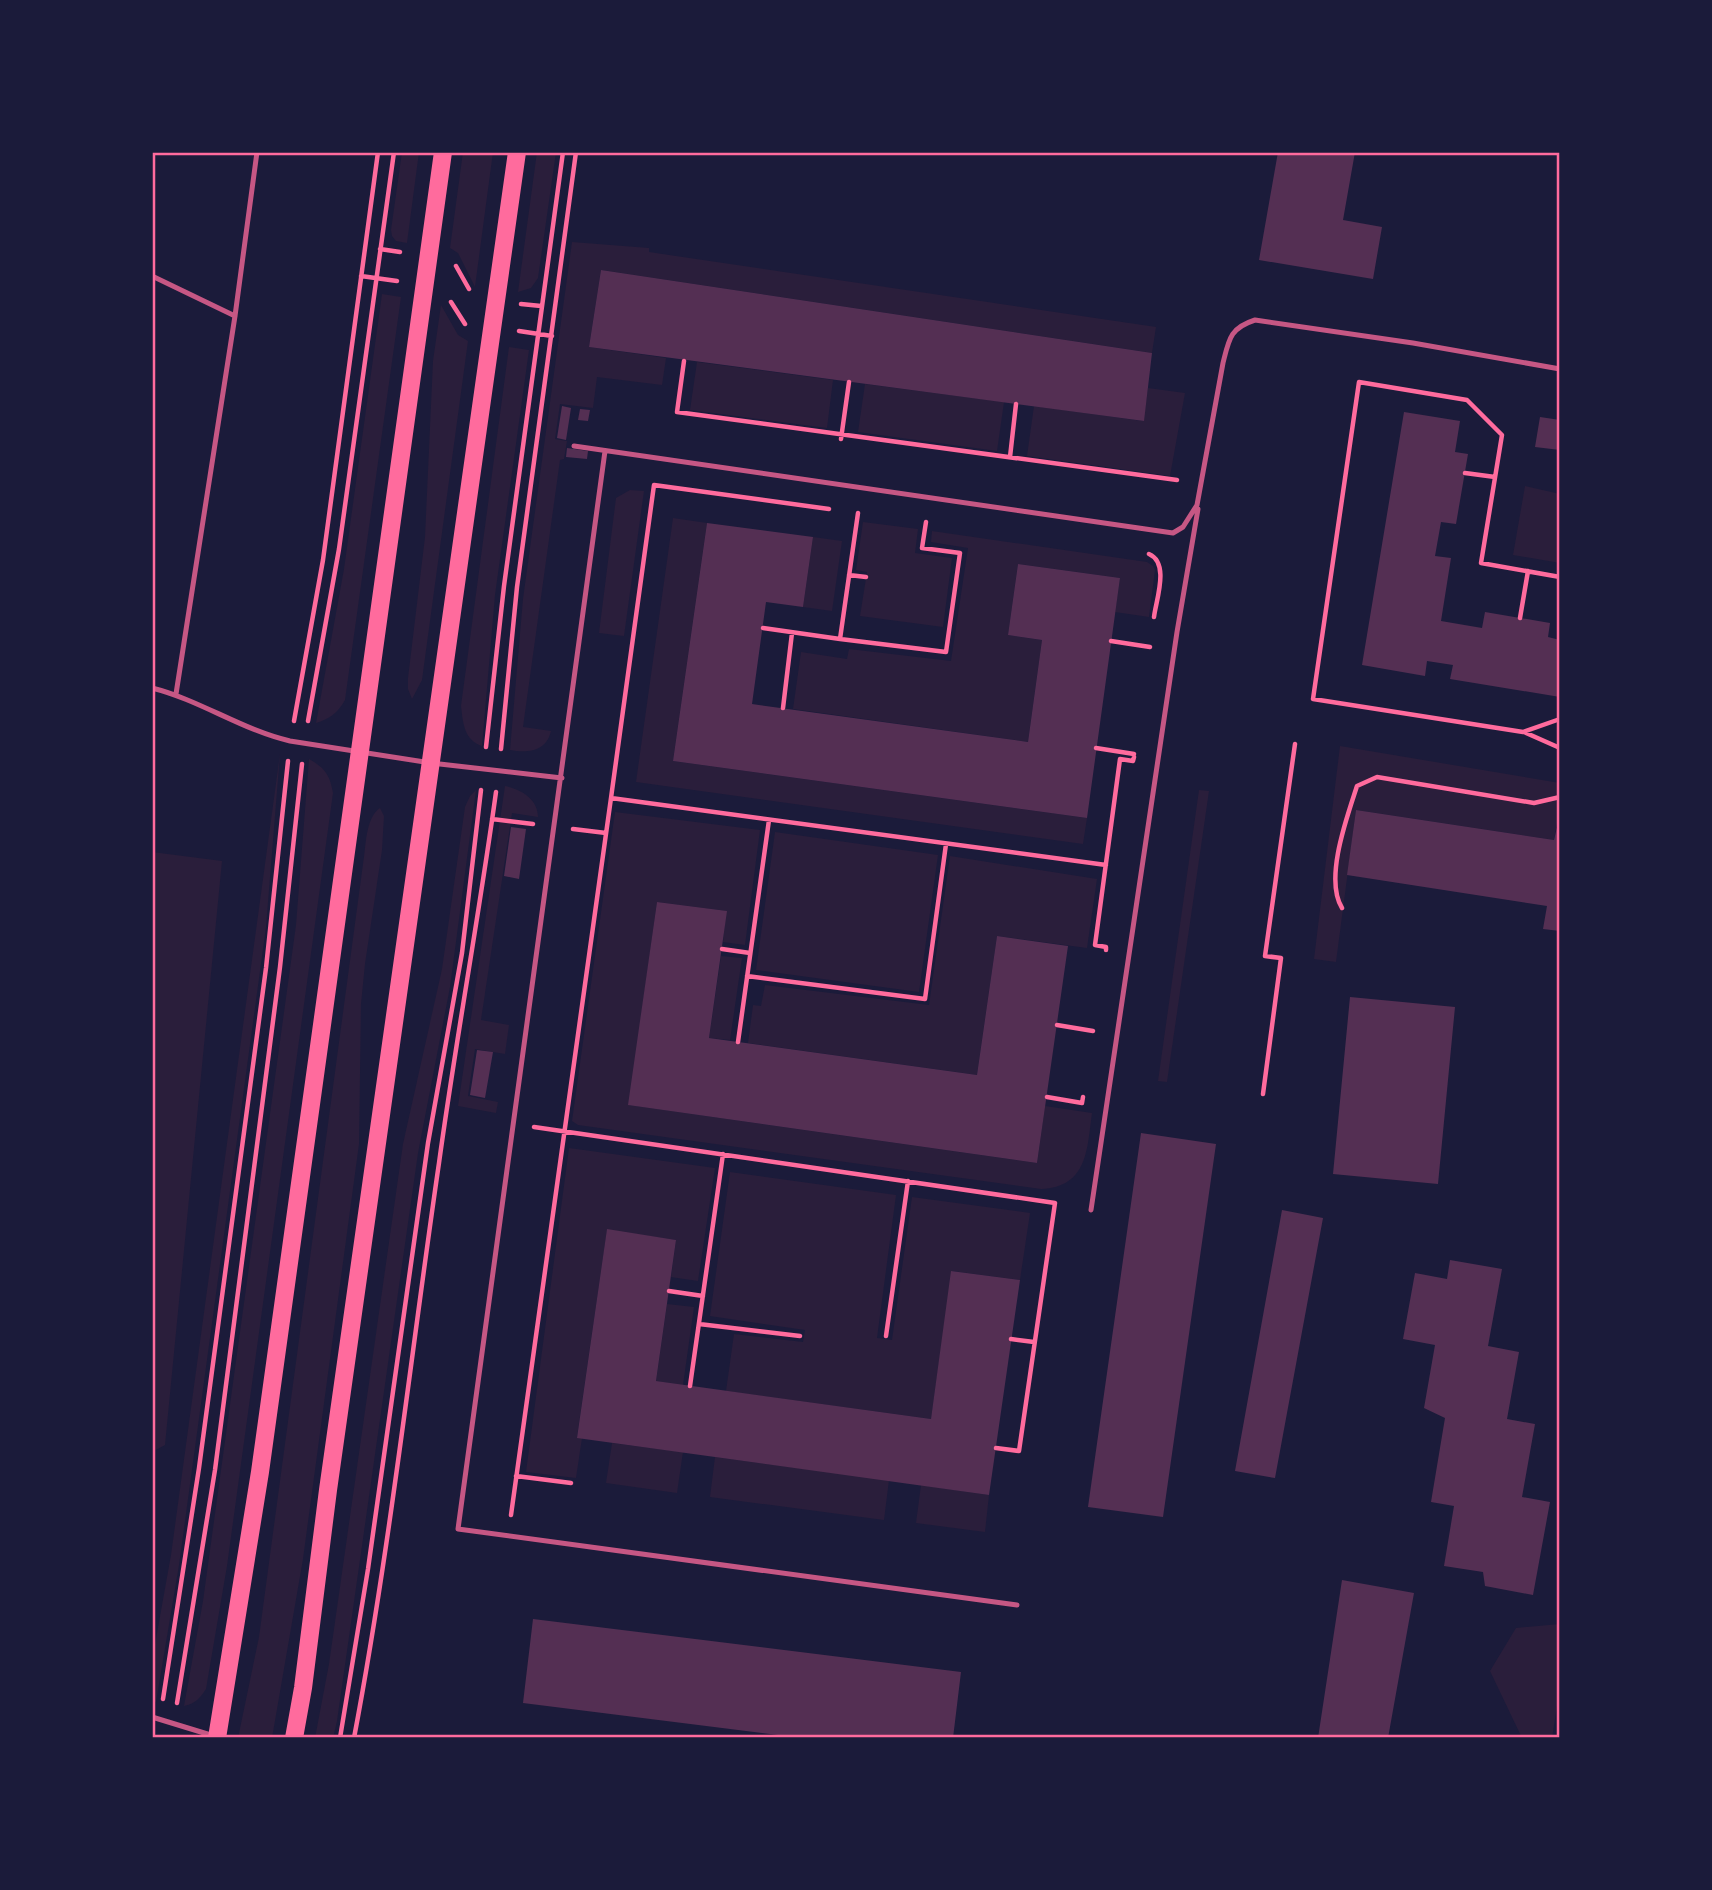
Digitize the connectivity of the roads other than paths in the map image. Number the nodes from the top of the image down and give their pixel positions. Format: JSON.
{"nodes":[{"id":1,"x":257,"y":152,"type":"edge"},
{"id":2,"x":443,"y":152,"type":"edge"},
{"id":3,"x":517,"y":152,"type":"edge"},
{"id":4,"x":152,"y":276,"type":"edge"},
{"id":5,"x":235,"y":316,"type":"junction"},
{"id":6,"x":1560,"y":369,"type":"edge"},
{"id":7,"x":574,"y":446,"type":"dead end"},
{"id":8,"x":605,"y":451,"type":"junction"},
{"id":9,"x":1200,"y":492,"type":"junction"},
{"id":10,"x":152,"y":688,"type":"edge"},
{"id":11,"x":176,"y":694,"type":"junction"},
{"id":12,"x":359,"y":752,"type":"junction"},
{"id":13,"x":431,"y":762,"type":"junction"},
{"id":14,"x":562,"y":778,"type":"junction"},
{"id":15,"x":1091,"y":1210,"type":"dead end"},
{"id":16,"x":1017,"y":1605,"type":"dead end"},
{"id":17,"x":152,"y":1717,"type":"edge"},
{"id":18,"x":217,"y":1738,"type":"edge"},
{"id":19,"x":293,"y":1738,"type":"edge"}],
"edges":[{"from":1,"to":5,"type":"lane"},
{"from":2,"to":12,"type":"main road"},
{"from":3,"to":13,"type":"main road"},
{"from":4,"to":5,"type":"lane"},
{"from":5,"to":11,"type":"lane"},
{"from":6,"to":9,"type":"lane"},
{"from":7,"to":8,"type":"lane"},
{"from":8,"to":9,"type":"lane"},
{"from":8,"to":14,"type":"lane"},
{"from":9,"to":15,"type":"lane"},
{"from":10,"to":11,"type":"lane"},
{"from":11,"to":12,"type":"lane"},
{"from":12,"to":13,"type":"lane"},
{"from":12,"to":18,"type":"main road"},
{"from":13,"to":14,"type":"lane"},
{"from":13,"to":19,"type":"main road"},
{"from":14,"to":16,"type":"lane"},
{"from":17,"to":18,"type":"lane"}]}
